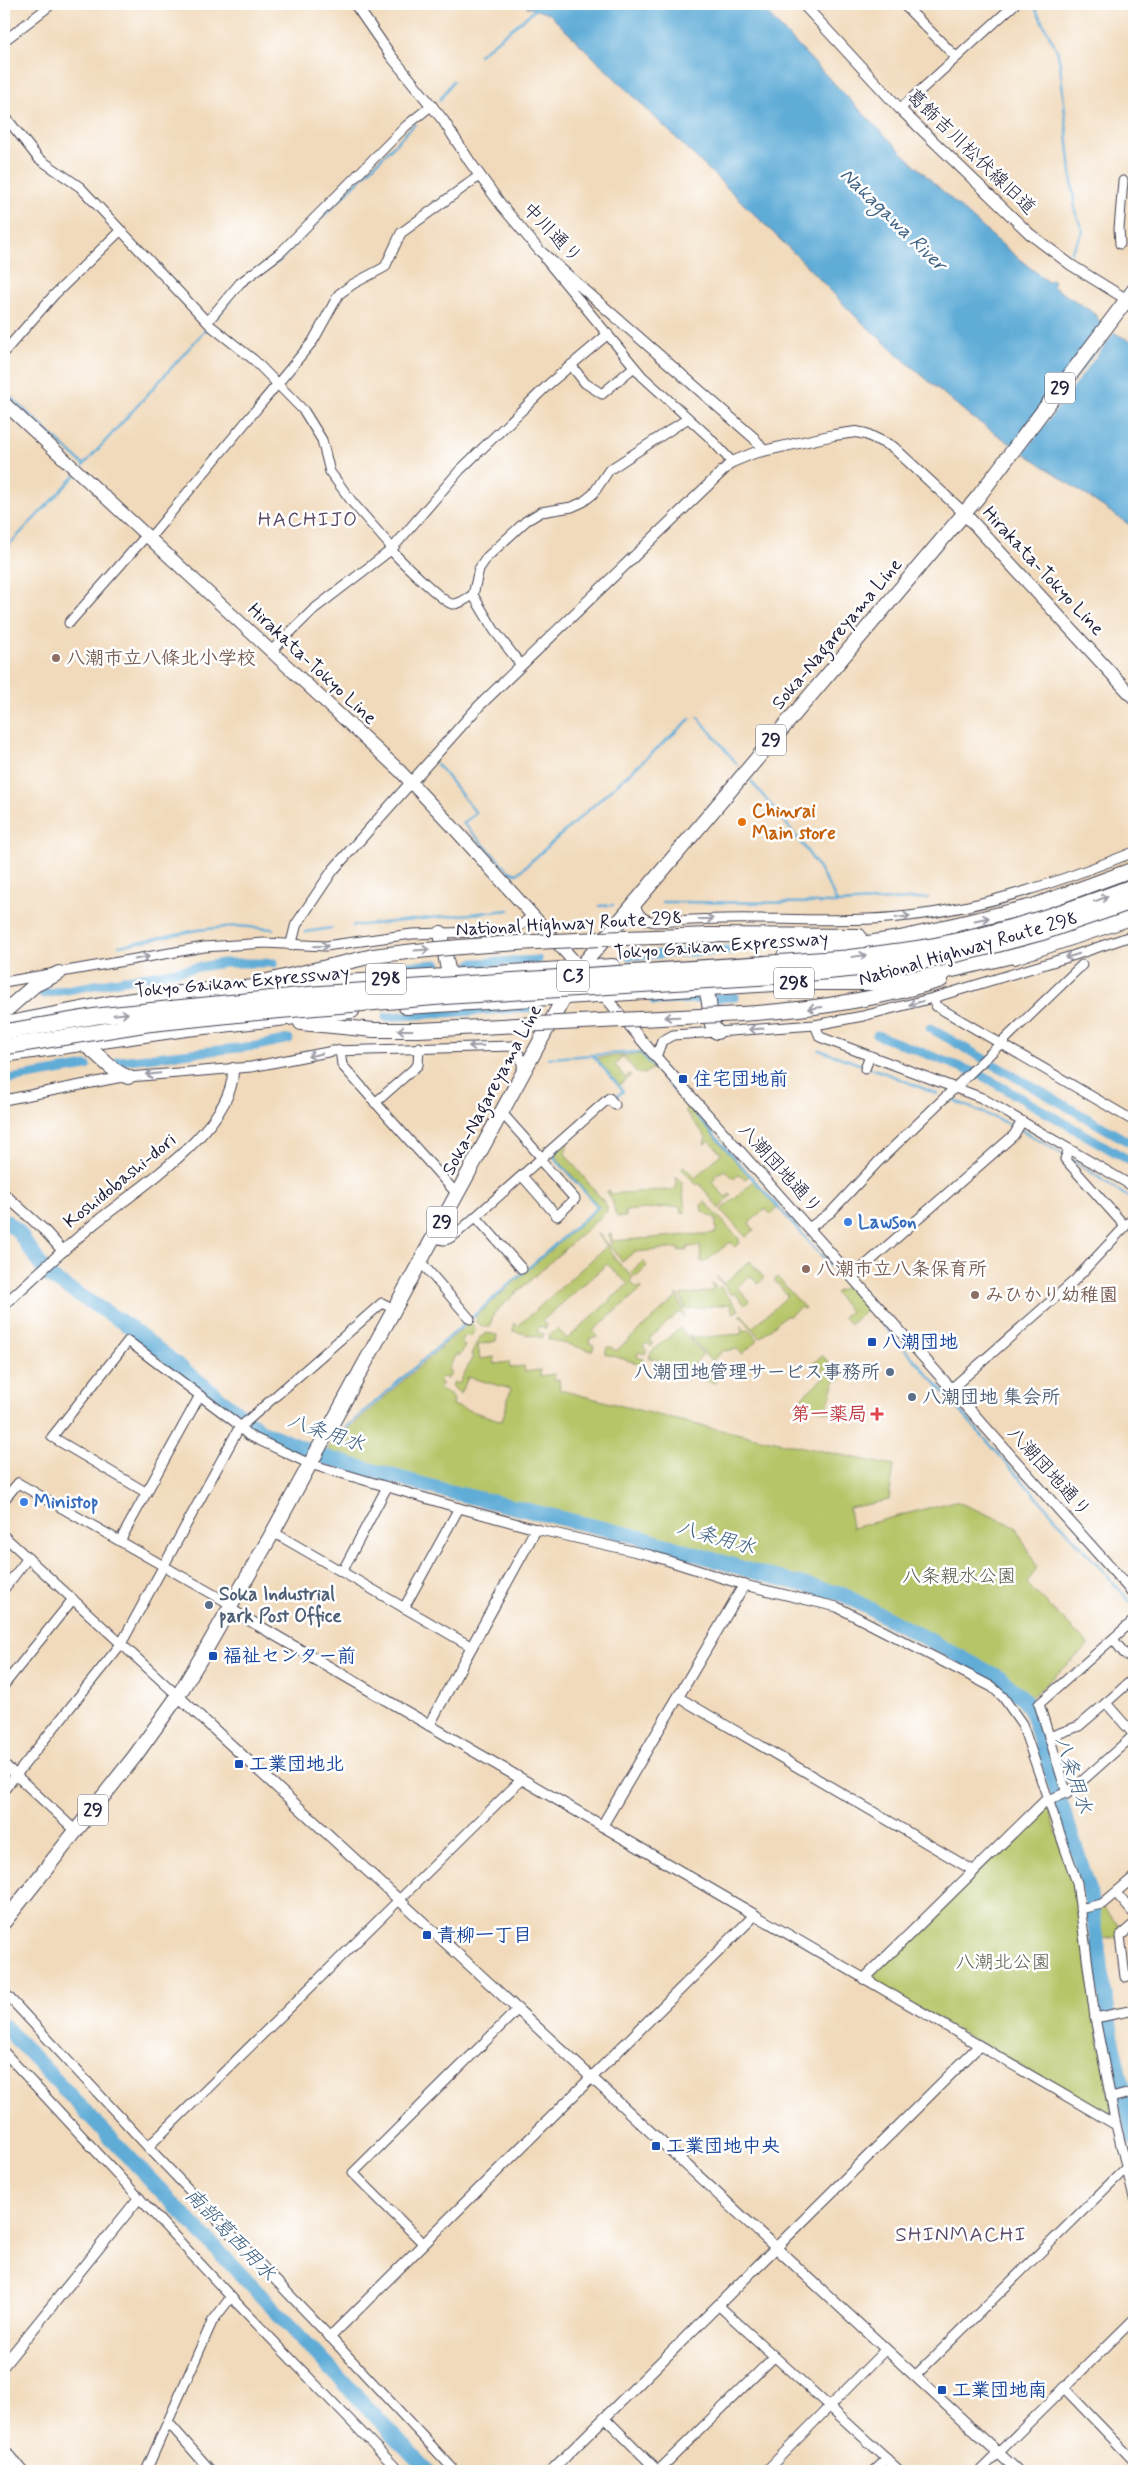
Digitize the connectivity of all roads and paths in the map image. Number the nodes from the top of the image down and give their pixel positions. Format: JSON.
{"nodes":[{"id":1,"x":52,"y":4,"type":"edge"},
{"id":2,"x":355,"y":4,"type":"edge"},
{"id":3,"x":803,"y":4,"type":"edge"},
{"id":4,"x":903,"y":4,"type":"edge"},
{"id":5,"x":1015,"y":4,"type":"edge"},
{"id":6,"x":4,"y":41,"type":"edge"},
{"id":7,"x":956,"y":57,"type":"junction"},
{"id":8,"x":432,"y":105,"type":"junction"},
{"id":9,"x":900,"y":109,"type":"junction"},
{"id":10,"x":4,"y":114,"type":"edge"},
{"id":11,"x":479,"y":176,"type":"junction"},
{"id":12,"x":1123,"y":181,"type":"dead end"},
{"id":13,"x":120,"y":231,"type":"junction"},
{"id":14,"x":1120,"y":244,"type":"dead end"},
{"id":15,"x":539,"y":250,"type":"junction"},
{"id":16,"x":1129,"y":300,"type":"edge"},
{"id":17,"x":208,"y":321,"type":"junction"},
{"id":18,"x":608,"y":334,"type":"junction"},
{"id":19,"x":4,"y":352,"type":"edge"},
{"id":20,"x":571,"y":364,"type":"junction"},
{"id":21,"x":634,"y":366,"type":"junction"},
{"id":22,"x":278,"y":384,"type":"junction"},
{"id":23,"x":4,"y":403,"type":"edge"},
{"id":24,"x":687,"y":419,"type":"junction"},
{"id":25,"x":763,"y":450,"type":"junction"},
{"id":26,"x":732,"y":462,"type":"junction"},
{"id":27,"x":964,"y":513,"type":"junction"},
{"id":28,"x":148,"y":537,"type":"junction"},
{"id":29,"x":392,"y":550,"type":"junction"},
{"id":30,"x":473,"y":595,"type":"junction"},
{"id":31,"x":69,"y":623,"type":"dead end"},
{"id":32,"x":270,"y":652,"type":"junction"},
{"id":33,"x":521,"y":665,"type":"junction"},
{"id":34,"x":1134,"y":698,"type":"edge"},
{"id":35,"x":410,"y":782,"type":"junction"},
{"id":36,"x":1134,"y":852,"type":"edge"},
{"id":37,"x":1134,"y":869,"type":"edge"},
{"id":38,"x":1134,"y":886,"type":"edge"},
{"id":39,"x":1134,"y":901,"type":"edge"},
{"id":40,"x":634,"y":902,"type":"junction"},
{"id":41,"x":532,"y":916,"type":"junction"},
{"id":42,"x":1134,"y":917,"type":"edge"},
{"id":43,"x":953,"y":926,"type":"junction"},
{"id":44,"x":441,"y":932,"type":"junction"},
{"id":45,"x":1134,"y":935,"type":"edge"},
{"id":46,"x":291,"y":945,"type":"junction"},
{"id":47,"x":1021,"y":954,"type":"junction"},
{"id":48,"x":1082,"y":965,"type":"dead end"},
{"id":49,"x":580,"y":968,"type":"junction"},
{"id":50,"x":60,"y":973,"type":"junction"},
{"id":51,"x":449,"y":975,"type":"junction"},
{"id":52,"x":4,"y":982,"type":"edge"},
{"id":53,"x":704,"y":988,"type":"junction"},
{"id":54,"x":192,"y":991,"type":"junction"},
{"id":55,"x":603,"y":995,"type":"junction"},
{"id":56,"x":563,"y":997,"type":"junction"},
{"id":57,"x":933,"y":998,"type":"junction"},
{"id":58,"x":4,"y":1012,"type":"edge"},
{"id":59,"x":272,"y":1020,"type":"junction"},
{"id":60,"x":4,"y":1024,"type":"edge"},
{"id":61,"x":815,"y":1025,"type":"junction"},
{"id":62,"x":4,"y":1032,"type":"edge"},
{"id":63,"x":718,"y":1032,"type":"junction"},
{"id":64,"x":81,"y":1043,"type":"junction"},
{"id":65,"x":1001,"y":1043,"type":"junction"},
{"id":66,"x":4,"y":1047,"type":"edge"},
{"id":67,"x":419,"y":1047,"type":"junction"},
{"id":68,"x":340,"y":1050,"type":"junction"},
{"id":69,"x":4,"y":1055,"type":"edge"},
{"id":70,"x":870,"y":1056,"type":"junction"},
{"id":71,"x":656,"y":1057,"type":"junction"},
{"id":72,"x":866,"y":1067,"type":"dead end"},
{"id":73,"x":233,"y":1068,"type":"junction"},
{"id":74,"x":523,"y":1073,"type":"junction"},
{"id":75,"x":128,"y":1077,"type":"junction"},
{"id":76,"x":956,"y":1087,"type":"junction"},
{"id":77,"x":4,"y":1100,"type":"edge"},
{"id":78,"x":375,"y":1103,"type":"junction"},
{"id":79,"x":615,"y":1104,"type":"dead end"},
{"id":80,"x":502,"y":1113,"type":"junction"},
{"id":81,"x":1134,"y":1121,"type":"edge"},
{"id":82,"x":1019,"y":1126,"type":"junction"},
{"id":83,"x":1067,"y":1153,"type":"junction"},
{"id":84,"x":541,"y":1159,"type":"junction"},
{"id":85,"x":522,"y":1176,"type":"junction"},
{"id":86,"x":1134,"y":1187,"type":"edge"},
{"id":87,"x":4,"y":1194,"type":"edge"},
{"id":88,"x":457,"y":1194,"type":"junction"},
{"id":89,"x":476,"y":1217,"type":"junction"},
{"id":90,"x":1134,"y":1218,"type":"edge"},
{"id":91,"x":1125,"y":1226,"type":"junction"},
{"id":92,"x":809,"y":1228,"type":"junction"},
{"id":93,"x":433,"y":1236,"type":"junction"},
{"id":94,"x":62,"y":1251,"type":"junction"},
{"id":95,"x":420,"y":1261,"type":"junction"},
{"id":96,"x":522,"y":1269,"type":"dead end"},
{"id":97,"x":852,"y":1277,"type":"junction"},
{"id":98,"x":4,"y":1304,"type":"edge"},
{"id":99,"x":394,"y":1309,"type":"junction"},
{"id":100,"x":470,"y":1319,"type":"dead end"},
{"id":101,"x":951,"y":1389,"type":"junction"},
{"id":102,"x":199,"y":1397,"type":"junction"},
{"id":103,"x":239,"y":1428,"type":"junction"},
{"id":104,"x":310,"y":1464,"type":"junction"},
{"id":105,"x":387,"y":1487,"type":"junction"},
{"id":106,"x":147,"y":1493,"type":"junction"},
{"id":107,"x":4,"y":1500,"type":"edge"},
{"id":108,"x":459,"y":1508,"type":"junction"},
{"id":109,"x":536,"y":1529,"type":"junction"},
{"id":110,"x":273,"y":1532,"type":"junction"},
{"id":111,"x":4,"y":1536,"type":"edge"},
{"id":112,"x":120,"y":1541,"type":"junction"},
{"id":113,"x":28,"y":1558,"type":"junction"},
{"id":114,"x":165,"y":1566,"type":"junction"},
{"id":115,"x":342,"y":1572,"type":"junction"},
{"id":116,"x":744,"y":1585,"type":"junction"},
{"id":117,"x":4,"y":1588,"type":"edge"},
{"id":118,"x":1134,"y":1594,"type":"edge"},
{"id":119,"x":73,"y":1599,"type":"junction"},
{"id":120,"x":231,"y":1607,"type":"junction"},
{"id":121,"x":404,"y":1608,"type":"junction"},
{"id":122,"x":1134,"y":1620,"type":"edge"},
{"id":123,"x":1113,"y":1639,"type":"junction"},
{"id":124,"x":121,"y":1644,"type":"junction"},
{"id":125,"x":472,"y":1647,"type":"junction"},
{"id":126,"x":1134,"y":1660,"type":"edge"},
{"id":127,"x":1134,"y":1678,"type":"edge"},
{"id":128,"x":4,"y":1685,"type":"edge"},
{"id":129,"x":178,"y":1696,"type":"junction"},
{"id":130,"x":678,"y":1697,"type":"junction"},
{"id":131,"x":1106,"y":1703,"type":"junction"},
{"id":132,"x":429,"y":1726,"type":"junction"},
{"id":133,"x":1049,"y":1737,"type":"junction"},
{"id":134,"x":4,"y":1764,"type":"edge"},
{"id":135,"x":16,"y":1775,"type":"junction"},
{"id":136,"x":522,"y":1780,"type":"junction"},
{"id":137,"x":4,"y":1790,"type":"edge"},
{"id":138,"x":1065,"y":1794,"type":"junction"},
{"id":139,"x":1049,"y":1799,"type":"junction"},
{"id":140,"x":602,"y":1826,"type":"junction"},
{"id":141,"x":77,"y":1832,"type":"junction"},
{"id":142,"x":974,"y":1871,"type":"junction"},
{"id":143,"x":1134,"y":1877,"type":"edge"},
{"id":144,"x":1116,"y":1893,"type":"junction"},
{"id":145,"x":399,"y":1900,"type":"junction"},
{"id":146,"x":1080,"y":1909,"type":"junction"},
{"id":147,"x":1134,"y":1914,"type":"edge"},
{"id":148,"x":754,"y":1915,"type":"junction"},
{"id":149,"x":4,"y":1922,"type":"edge"},
{"id":150,"x":1134,"y":1924,"type":"edge"},
{"id":151,"x":1134,"y":1974,"type":"edge"},
{"id":152,"x":864,"y":1979,"type":"junction"},
{"id":153,"x":4,"y":1992,"type":"edge"},
{"id":154,"x":518,"y":2009,"type":"junction"},
{"id":155,"x":1134,"y":2010,"type":"edge"},
{"id":156,"x":1098,"y":2018,"type":"junction"},
{"id":157,"x":979,"y":2046,"type":"junction"},
{"id":158,"x":4,"y":2052,"type":"edge"},
{"id":159,"x":592,"y":2078,"type":"junction"},
{"id":160,"x":1130,"y":2093,"type":"dead end"},
{"id":161,"x":1114,"y":2097,"type":"junction"},
{"id":162,"x":1116,"y":2125,"type":"junction"},
{"id":163,"x":148,"y":2147,"type":"junction"},
{"id":164,"x":1129,"y":2163,"type":"edge"},
{"id":165,"x":139,"y":2198,"type":"junction"},
{"id":166,"x":1134,"y":2198,"type":"edge"},
{"id":167,"x":424,"y":2244,"type":"junction"},
{"id":168,"x":776,"y":2248,"type":"junction"},
{"id":169,"x":232,"y":2297,"type":"junction"},
{"id":170,"x":718,"y":2305,"type":"junction"},
{"id":171,"x":1134,"y":2319,"type":"edge"},
{"id":172,"x":330,"y":2337,"type":"junction"},
{"id":173,"x":886,"y":2349,"type":"junction"},
{"id":174,"x":774,"y":2357,"type":"junction"},
{"id":175,"x":4,"y":2365,"type":"edge"},
{"id":176,"x":916,"y":2376,"type":"junction"},
{"id":177,"x":1064,"y":2388,"type":"junction"},
{"id":178,"x":830,"y":2407,"type":"junction"},
{"id":179,"x":605,"y":2418,"type":"junction"},
{"id":180,"x":168,"y":2422,"type":"junction"},
{"id":181,"x":4,"y":2450,"type":"edge"},
{"id":182,"x":998,"y":2453,"type":"junction"},
{"id":183,"x":886,"y":2458,"type":"junction"},
{"id":184,"x":1134,"y":2461,"type":"edge"},
{"id":185,"x":22,"y":2471,"type":"edge"},
{"id":186,"x":146,"y":2471,"type":"edge"},
{"id":187,"x":211,"y":2471,"type":"edge"},
{"id":188,"x":399,"y":2471,"type":"edge"},
{"id":189,"x":455,"y":2471,"type":"edge"},
{"id":190,"x":551,"y":2471,"type":"edge"},
{"id":191,"x":658,"y":2471,"type":"edge"},
{"id":192,"x":766,"y":2471,"type":"edge"},
{"id":193,"x":874,"y":2471,"type":"edge"},
{"id":194,"x":900,"y":2471,"type":"edge"},
{"id":195,"x":980,"y":2471,"type":"edge"},
{"id":196,"x":1018,"y":2471,"type":"edge"}],
"edges":[{"from":1,"to":6,"type":"street"},
{"from":2,"to":8,"type":"street","name":"中川通り"},
{"from":3,"to":9,"type":"street","name":"葛飾吉川松伏線旧道"},
{"from":4,"to":7,"type":"street"},
{"from":5,"to":7,"type":"street"},
{"from":7,"to":9,"type":"street"},
{"from":8,"to":11,"type":"street","name":"中川通り"},
{"from":8,"to":17,"type":"street"},
{"from":9,"to":16,"type":"street","name":"葛飾吉川松伏線旧道"},
{"from":10,"to":13,"type":"street"},
{"from":11,"to":15,"type":"street","name":"中川通り"},
{"from":11,"to":22,"type":"street"},
{"from":12,"to":14,"type":"street"},
{"from":13,"to":17,"type":"street"},
{"from":13,"to":19,"type":"street"},
{"from":15,"to":18,"type":"street"},
{"from":15,"to":25,"type":"street","name":"中川通り"},
{"from":16,"to":27,"type":"main road","name":"Soka-Nagareyama Line","number":"29"},
{"from":17,"to":22,"type":"street"},
{"from":18,"to":20,"type":"street"},
{"from":18,"to":21,"type":"street"},
{"from":20,"to":21,"type":"street"},
{"from":20,"to":29,"type":"street"},
{"from":21,"to":24,"type":"street"},
{"from":22,"to":28,"type":"street"},
{"from":22,"to":29,"type":"street"},
{"from":23,"to":28,"type":"main road","name":"Hirakata-Tokyo Line"},
{"from":24,"to":26,"type":"street"},
{"from":24,"to":30,"type":"street"},
{"from":25,"to":26,"type":"street"},
{"from":25,"to":27,"type":"street"},
{"from":26,"to":33,"type":"street"},
{"from":27,"to":34,"type":"main road","name":"Hirakata-Tokyo Line"},
{"from":27,"to":40,"type":"main road","name":"Soka-Nagareyama Line","number":"29"},
{"from":28,"to":31,"type":"street"},
{"from":28,"to":32,"type":"main road","name":"Hirakata-Tokyo Line"},
{"from":29,"to":30,"type":"street"},
{"from":29,"to":32,"type":"street"},
{"from":30,"to":33,"type":"street"},
{"from":32,"to":35,"type":"main road","name":"Hirakata-Tokyo Line"},
{"from":33,"to":35,"type":"street"},
{"from":35,"to":41,"type":"main road","name":"Hirakata-Tokyo Line"},
{"from":35,"to":46,"type":"street"},
{"from":40,"to":36,"type":"street","one_way":true},
{"from":43,"to":37,"type":"main road","name":"National Highway Route 298","number":"298","one_way":true},
{"from":62,"to":38,"type":"highway","name":"Tokyo Gaikan Expressway","number":"C3","one_way":true,"bridge":true},
{"from":39,"to":66,"type":"highway","name":"Tokyo Gaikan Expressway","number":"C3","bridge":true},
{"from":40,"to":49,"type":"main road","name":"Soka-Nagareyama Line","number":"29"},
{"from":41,"to":44,"type":"street"},
{"from":41,"to":49,"type":"main road","name":"Hirakata-Tokyo Line"},
{"from":42,"to":47,"type":"main road","name":"National Highway Route 298","number":"298"},
{"from":43,"to":49,"type":"main road","number":"298"},
{"from":54,"to":43,"type":"main road","name":"National Highway Route 298","number":"298","one_way":true,"bridge":true},
{"from":46,"to":44,"type":"street","one_way":true},
{"from":44,"to":51,"type":"main road"},
{"from":45,"to":57,"type":"street","one_way":true},
{"from":50,"to":46,"type":"street","one_way":true},
{"from":47,"to":53,"type":"main road","number":"298"},
{"from":47,"to":59,"type":"main road","name":"National Highway Route 298","number":"298","one_way":true,"bridge":true},
{"from":48,"to":65,"type":"street"},
{"from":49,"to":51,"type":"main road","number":"298"},
{"from":49,"to":55,"type":"street","name":"八潮団地通り"},
{"from":49,"to":56,"type":"main road","name":"Soka-Nagareyama Line","number":"29"},
{"from":50,"to":52,"type":"street"},
{"from":50,"to":58,"type":"main road"},
{"from":51,"to":54,"type":"main road","number":"298"},
{"from":53,"to":55,"type":"main road","number":"298"},
{"from":53,"to":63,"type":"main road"},
{"from":54,"to":60,"type":"main road","name":"National Highway Route 298","number":"298"},
{"from":55,"to":56,"type":"main road","number":"298"},
{"from":55,"to":71,"type":"street","name":"八潮団地通り"},
{"from":56,"to":59,"type":"main road","number":"298"},
{"from":56,"to":74,"type":"main road","name":"Soka-Nagareyama Line","number":"29"},
{"from":57,"to":61,"type":"street","one_way":true},
{"from":57,"to":65,"type":"street"},
{"from":59,"to":64,"type":"main road","name":"National Highway Route 298","number":"298"},
{"from":61,"to":63,"type":"street","one_way":true},
{"from":61,"to":70,"type":"street"},
{"from":63,"to":71,"type":"street"},
{"from":64,"to":69,"type":"main road","name":"National Highway Route 298","number":"298"},
{"from":64,"to":75,"type":"main road"},
{"from":65,"to":76,"type":"street"},
{"from":65,"to":81,"type":"street"},
{"from":67,"to":68,"type":"street"},
{"from":74,"to":67,"type":"street","one_way":true},
{"from":67,"to":78,"type":"street"},
{"from":68,"to":73,"type":"street","one_way":true},
{"from":68,"to":78,"type":"street"},
{"from":70,"to":72,"type":"street"},
{"from":70,"to":76,"type":"street"},
{"from":71,"to":92,"type":"street","name":"八潮団地通り"},
{"from":73,"to":75,"type":"street","one_way":true},
{"from":73,"to":94,"type":"street","name":"Koshidobashi-dori"},
{"from":74,"to":80,"type":"main road","name":"Soka-Nagareyama Line","number":"29"},
{"from":75,"to":77,"type":"street"},
{"from":76,"to":82,"type":"street"},
{"from":76,"to":92,"type":"street"},
{"from":78,"to":88,"type":"street"},
{"from":79,"to":84,"type":"street"},
{"from":80,"to":84,"type":"street"},
{"from":80,"to":88,"type":"main road","name":"Soka-Nagareyama Line","number":"29"},
{"from":82,"to":83,"type":"street"},
{"from":82,"to":97,"type":"street"},
{"from":83,"to":86,"type":"street"},
{"from":83,"to":91,"type":"street"},
{"from":84,"to":85,"type":"street"},
{"from":84,"to":85,"type":"street"},
{"from":85,"to":89,"type":"street"},
{"from":87,"to":94,"type":"street"},
{"from":88,"to":93,"type":"main road","name":"Soka-Nagareyama Line","number":"29"},
{"from":89,"to":93,"type":"street"},
{"from":89,"to":96,"type":"street"},
{"from":90,"to":91,"type":"street"},
{"from":91,"to":101,"type":"street"},
{"from":92,"to":97,"type":"street","name":"八潮団地通り"},
{"from":93,"to":95,"type":"main road","name":"Soka-Nagareyama Line","number":"29"},
{"from":94,"to":98,"type":"street","name":"Koshidobashi-dori"},
{"from":95,"to":99,"type":"main road","name":"Soka-Nagareyama Line","number":"29"},
{"from":95,"to":100,"type":"street"},
{"from":97,"to":101,"type":"street","name":"八潮団地通り"},
{"from":99,"to":103,"type":"street"},
{"from":99,"to":104,"type":"main road","name":"Soka-Nagareyama Line","number":"29"},
{"from":101,"to":118,"type":"street","name":"八潮団地通り"},
{"from":102,"to":103,"type":"street"},
{"from":102,"to":106,"type":"street"},
{"from":102,"to":106,"type":"street"},
{"from":103,"to":104,"type":"street"},
{"from":103,"to":114,"type":"street"},
{"from":104,"to":105,"type":"street"},
{"from":104,"to":110,"type":"main road","number":"29"},
{"from":105,"to":108,"type":"street"},
{"from":105,"to":115,"type":"street"},
{"from":106,"to":112,"type":"street"},
{"from":107,"to":112,"type":"street"},
{"from":108,"to":109,"type":"street"},
{"from":108,"to":121,"type":"street"},
{"from":109,"to":116,"type":"street"},
{"from":109,"to":125,"type":"street"},
{"from":110,"to":115,"type":"street"},
{"from":110,"to":120,"type":"main road","number":"29"},
{"from":111,"to":113,"type":"street"},
{"from":112,"to":114,"type":"street"},
{"from":113,"to":117,"type":"street"},
{"from":113,"to":119,"type":"street"},
{"from":114,"to":120,"type":"street"},
{"from":114,"to":124,"type":"street"},
{"from":115,"to":121,"type":"street"},
{"from":116,"to":130,"type":"street"},
{"from":116,"to":139,"type":"street"},
{"from":119,"to":124,"type":"street"},
{"from":119,"to":128,"type":"street"},
{"from":120,"to":129,"type":"main road","number":"29"},
{"from":120,"to":132,"type":"street"},
{"from":121,"to":125,"type":"street"},
{"from":122,"to":123,"type":"street"},
{"from":123,"to":126,"type":"street"},
{"from":123,"to":133,"type":"street"},
{"from":124,"to":129,"type":"street"},
{"from":124,"to":135,"type":"street"},
{"from":125,"to":132,"type":"street"},
{"from":127,"to":131,"type":"street"},
{"from":129,"to":141,"type":"main road","number":"29"},
{"from":129,"to":145,"type":"street"},
{"from":130,"to":140,"type":"street"},
{"from":130,"to":142,"type":"street"},
{"from":131,"to":133,"type":"street"},
{"from":131,"to":138,"type":"street"},
{"from":132,"to":136,"type":"street"},
{"from":133,"to":138,"type":"street"},
{"from":134,"to":135,"type":"street"},
{"from":135,"to":137,"type":"street"},
{"from":135,"to":141,"type":"street"},
{"from":136,"to":140,"type":"street"},
{"from":136,"to":145,"type":"street"},
{"from":138,"to":139,"type":"street"},
{"from":139,"to":142,"type":"street"},
{"from":139,"to":146,"type":"street"},
{"from":140,"to":148,"type":"street"},
{"from":141,"to":149,"type":"main road","number":"29"},
{"from":142,"to":152,"type":"street"},
{"from":143,"to":144,"type":"street"},
{"from":144,"to":146,"type":"street"},
{"from":144,"to":147,"type":"street"},
{"from":145,"to":154,"type":"street"},
{"from":145,"to":163,"type":"street"},
{"from":146,"to":156,"type":"street"},
{"from":148,"to":152,"type":"street"},
{"from":148,"to":159,"type":"street"},
{"from":150,"to":151,"type":"street"},
{"from":152,"to":157,"type":"street"},
{"from":153,"to":163,"type":"street"},
{"from":154,"to":159,"type":"street"},
{"from":154,"to":167,"type":"street"},
{"from":155,"to":156,"type":"street"},
{"from":156,"to":161,"type":"street"},
{"from":157,"to":162,"type":"street"},
{"from":157,"to":168,"type":"street"},
{"from":158,"to":165,"type":"street"},
{"from":159,"to":167,"type":"street"},
{"from":159,"to":168,"type":"street"},
{"from":160,"to":161,"type":"street"},
{"from":161,"to":162,"type":"street"},
{"from":162,"to":164,"type":"street"},
{"from":163,"to":172,"type":"street"},
{"from":164,"to":166,"type":"street"},
{"from":164,"to":176,"type":"street"},
{"from":165,"to":169,"type":"street"},
{"from":165,"to":175,"type":"street"},
{"from":167,"to":172,"type":"street"},
{"from":168,"to":170,"type":"street"},
{"from":168,"to":173,"type":"street"},
{"from":169,"to":180,"type":"street"},
{"from":169,"to":188,"type":"street"},
{"from":170,"to":174,"type":"street"},
{"from":170,"to":179,"type":"street"},
{"from":171,"to":177,"type":"street"},
{"from":172,"to":189,"type":"street"},
{"from":173,"to":176,"type":"street"},
{"from":173,"to":178,"type":"street"},
{"from":174,"to":178,"type":"street"},
{"from":174,"to":191,"type":"street"},
{"from":176,"to":182,"type":"street"},
{"from":177,"to":182,"type":"street"},
{"from":177,"to":184,"type":"street"},
{"from":178,"to":183,"type":"street"},
{"from":178,"to":192,"type":"street"},
{"from":179,"to":190,"type":"street"},
{"from":179,"to":191,"type":"street"},
{"from":180,"to":186,"type":"street"},
{"from":180,"to":187,"type":"street"},
{"from":181,"to":185,"type":"street"},
{"from":182,"to":195,"type":"street"},
{"from":182,"to":196,"type":"street"},
{"from":183,"to":193,"type":"street"},
{"from":183,"to":194,"type":"street"}]}
